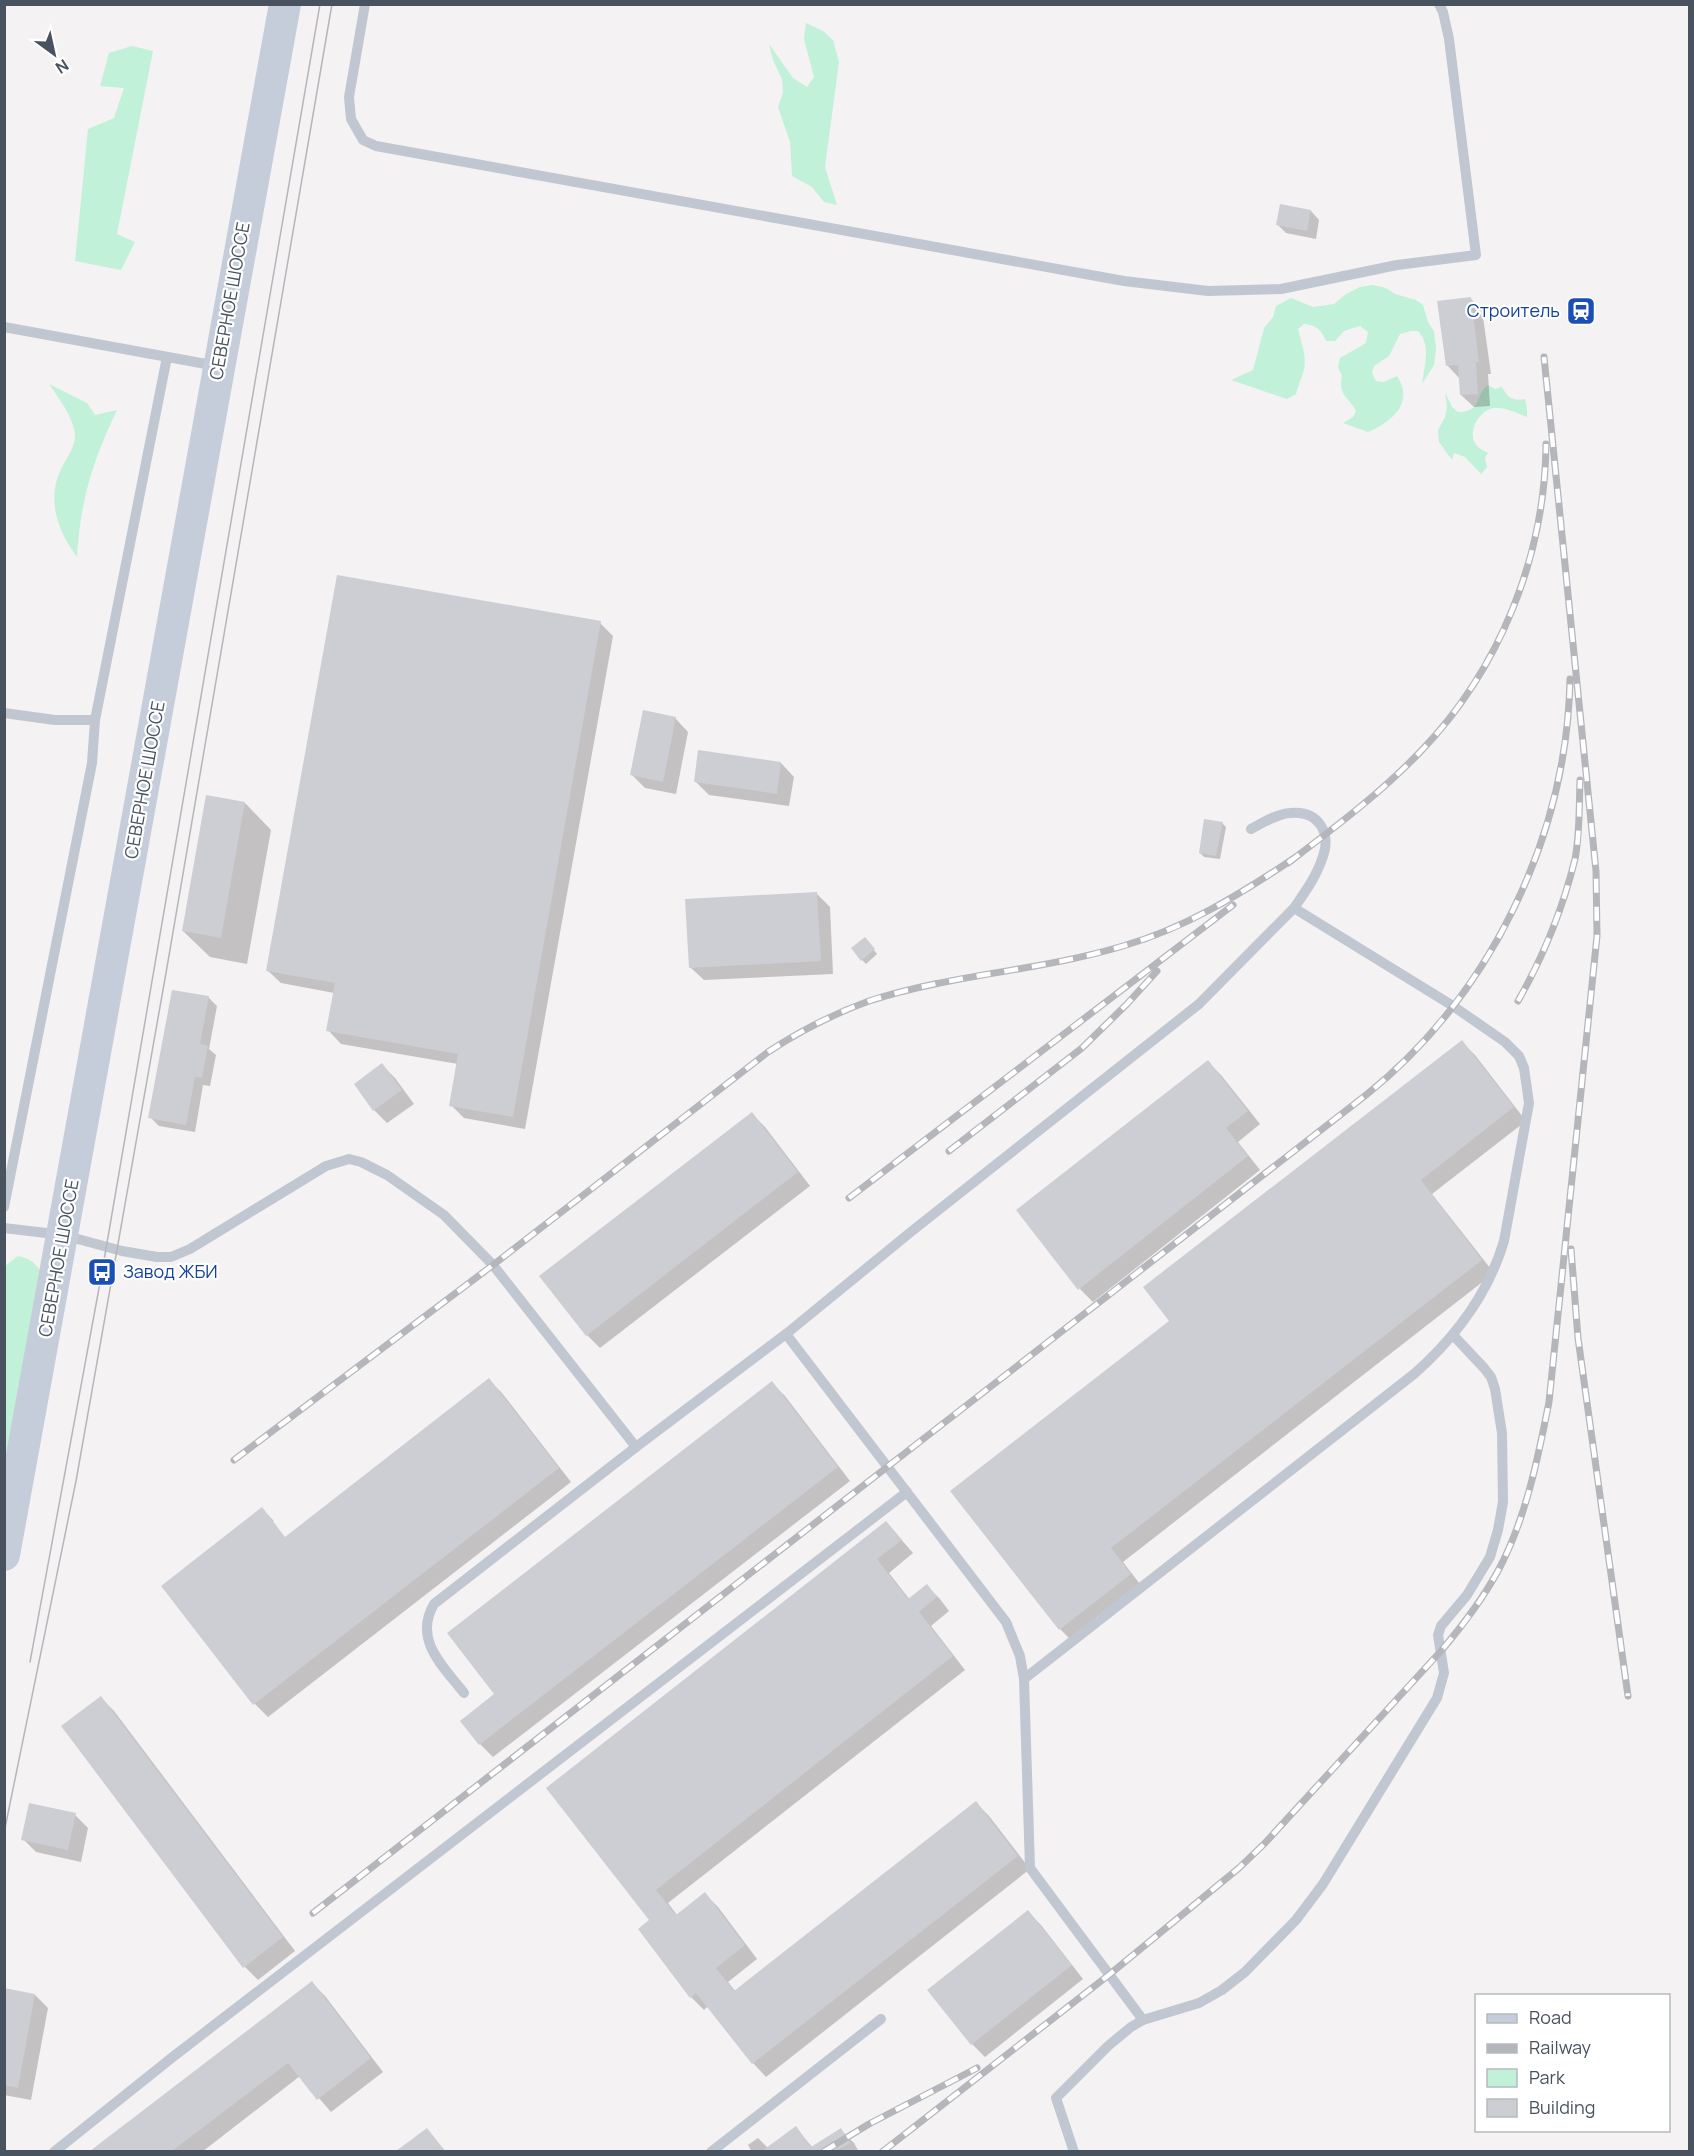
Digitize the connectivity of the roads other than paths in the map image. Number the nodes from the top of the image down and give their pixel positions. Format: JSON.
{"nodes":[{"id":1,"x":285,"y":4,"type":"edge"},
{"id":2,"x":365,"y":4,"type":"edge"},
{"id":3,"x":1439,"y":4,"type":"edge"},
{"id":4,"x":4,"y":327,"type":"edge"},
{"id":5,"x":167,"y":357,"type":"junction"},
{"id":6,"x":218,"y":366,"type":"junction"},
{"id":7,"x":4,"y":713,"type":"edge"},
{"id":8,"x":95,"y":720,"type":"junction"},
{"id":9,"x":1251,"y":830,"type":"dead end"},
{"id":10,"x":1294,"y":908,"type":"junction"},
{"id":11,"x":4,"y":1208,"type":"edge"},
{"id":12,"x":4,"y":1228,"type":"edge"},
{"id":13,"x":63,"y":1235,"type":"junction"},
{"id":14,"x":786,"y":1334,"type":"junction"},
{"id":15,"x":1453,"y":1335,"type":"junction"},
{"id":16,"x":636,"y":1447,"type":"junction"},
{"id":17,"x":907,"y":1492,"type":"junction"},
{"id":18,"x":4,"y":1554,"type":"edge"},
{"id":19,"x":1024,"y":1679,"type":"junction"},
{"id":20,"x":464,"y":1693,"type":"dead end"},
{"id":21,"x":881,"y":2019,"type":"dead end"},
{"id":22,"x":1143,"y":2020,"type":"junction"},
{"id":23,"x":54,"y":2151,"type":"edge"},
{"id":24,"x":711,"y":2151,"type":"edge"},
{"id":25,"x":1074,"y":2151,"type":"edge"}],
"edges":[{"from":1,"to":6,"type":"main road","name":"СЕВЕРНОЕ ШОССЕ"},
{"from":2,"to":3,"type":"lane"},
{"from":4,"to":5,"type":"lane"},
{"from":5,"to":6,"type":"lane"},
{"from":5,"to":8,"type":"lane"},
{"from":6,"to":13,"type":"main road","name":"СЕВЕРНОЕ ШОССЕ"},
{"from":7,"to":8,"type":"lane"},
{"from":8,"to":11,"type":"lane"},
{"from":9,"to":10,"type":"lane"},
{"from":10,"to":14,"type":"lane"},
{"from":10,"to":15,"type":"lane"},
{"from":12,"to":13,"type":"lane"},
{"from":13,"to":16,"type":"lane"},
{"from":13,"to":18,"type":"main road","name":"СЕВЕРНОЕ ШОССЕ"},
{"from":14,"to":16,"type":"lane"},
{"from":14,"to":17,"type":"lane"},
{"from":15,"to":19,"type":"lane"},
{"from":15,"to":22,"type":"lane"},
{"from":16,"to":20,"type":"lane"},
{"from":17,"to":19,"type":"lane"},
{"from":17,"to":23,"type":"lane"},
{"from":19,"to":22,"type":"lane"},
{"from":21,"to":24,"type":"lane"},
{"from":22,"to":25,"type":"lane"}]}
